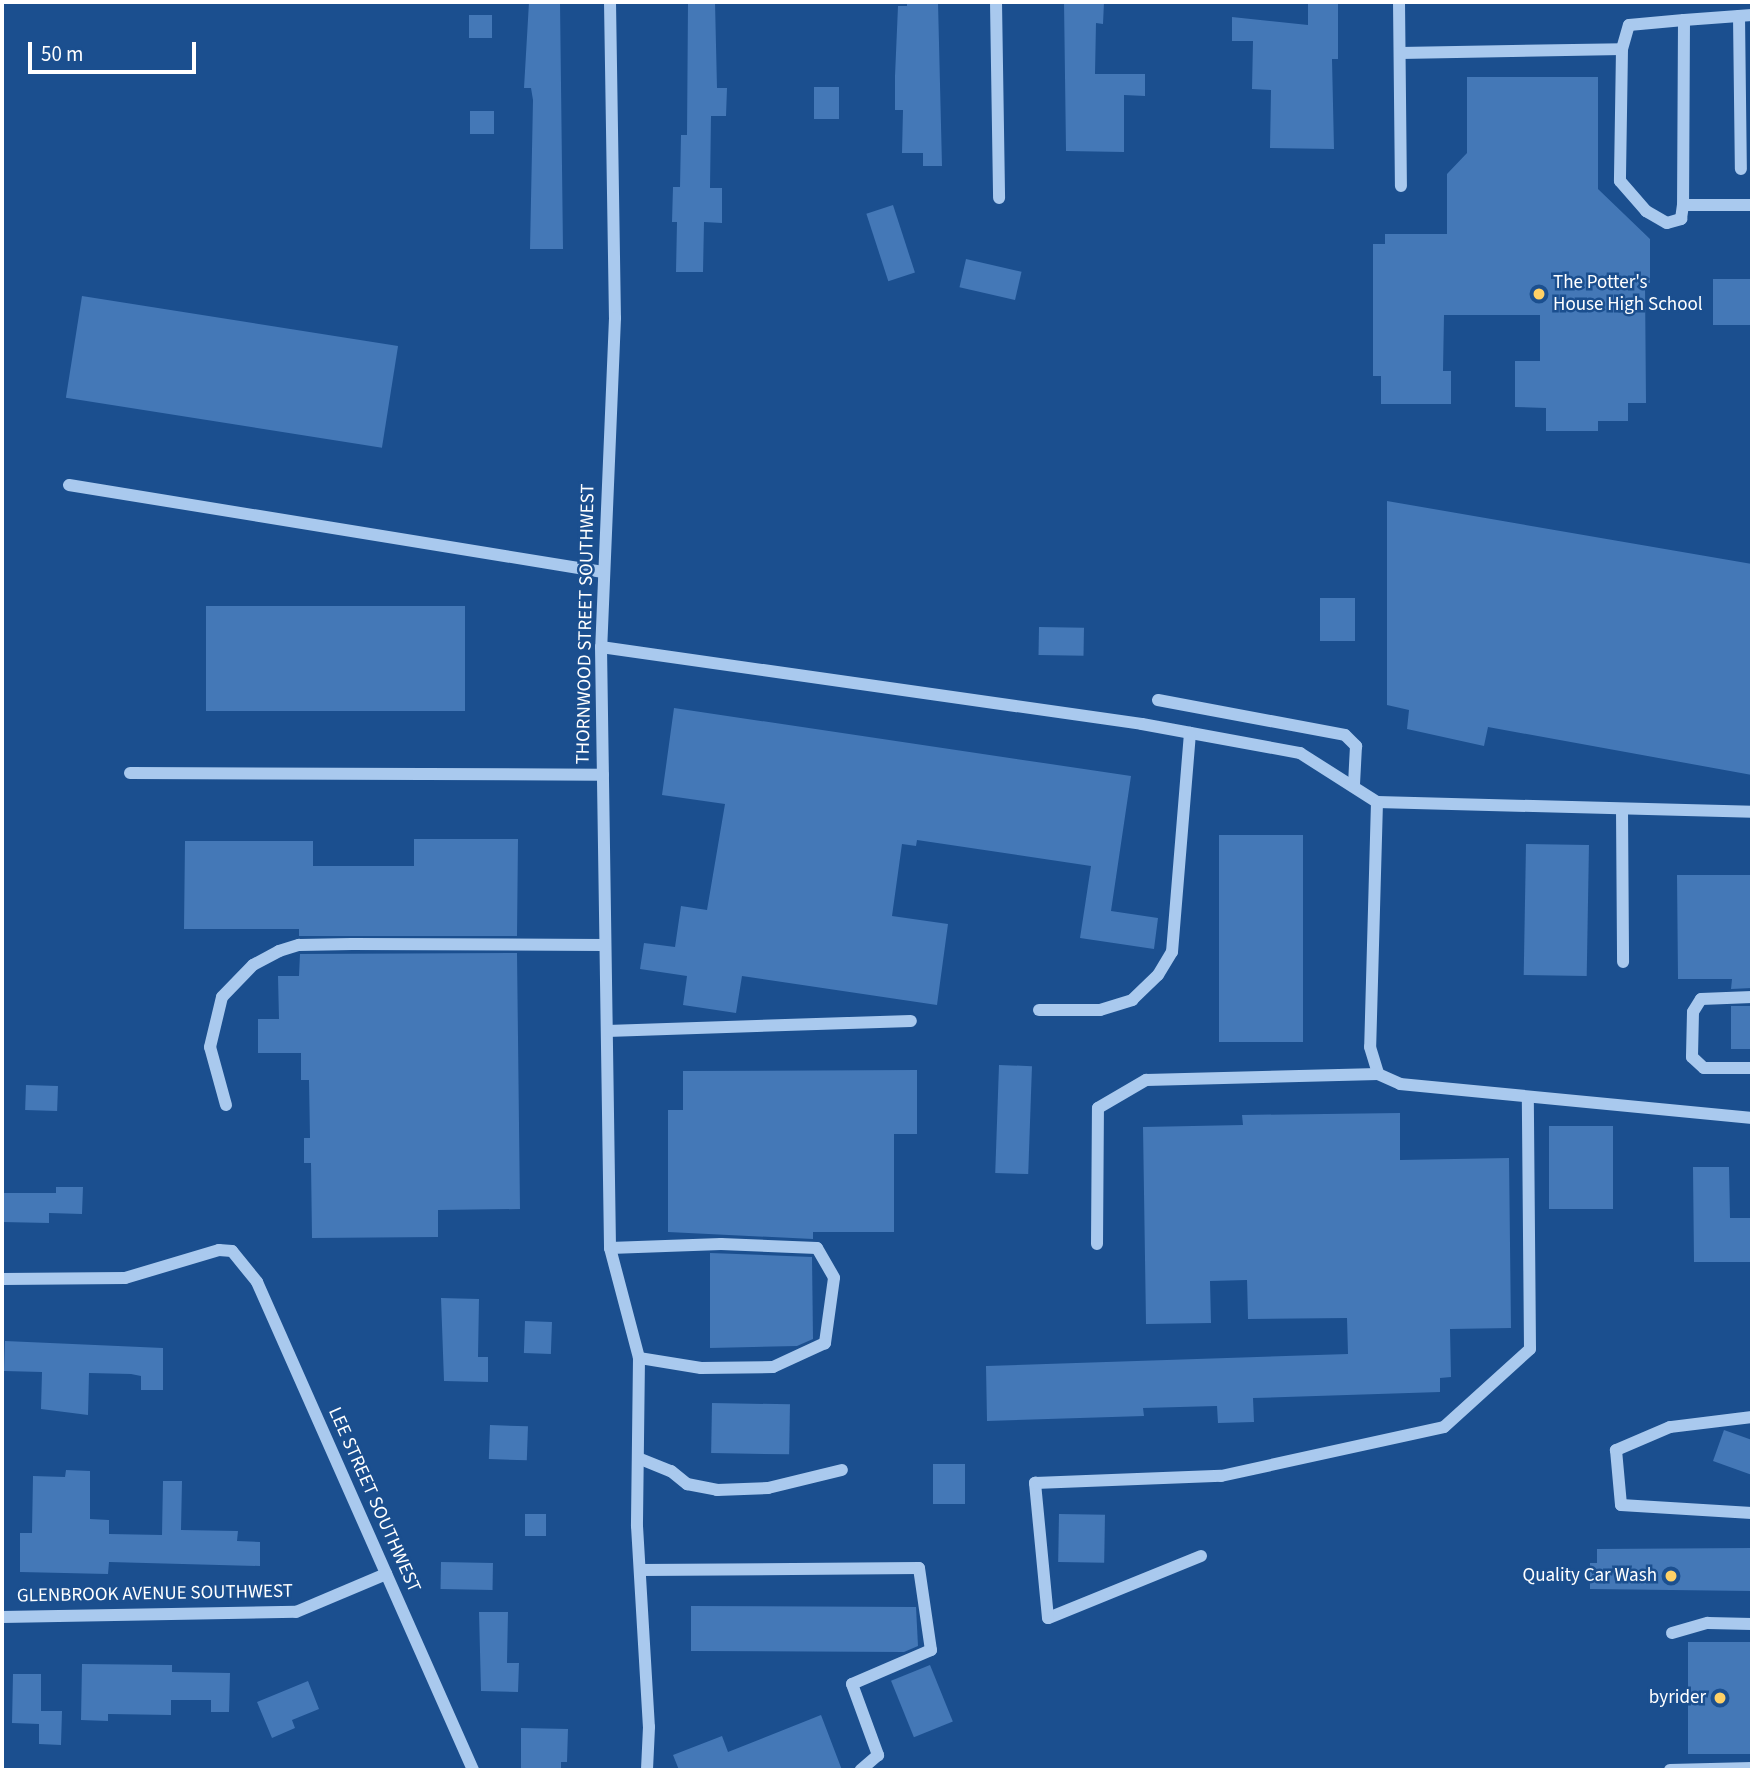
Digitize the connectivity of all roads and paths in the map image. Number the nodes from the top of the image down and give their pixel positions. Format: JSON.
{"nodes":[{"id":1,"x":610,"y":2,"type":"edge"},
{"id":2,"x":996,"y":2,"type":"edge"},
{"id":3,"x":1399,"y":2,"type":"edge"},
{"id":4,"x":1752,"y":15,"type":"edge"},
{"id":5,"x":1739,"y":16,"type":"junction"},
{"id":6,"x":1684,"y":20,"type":"junction"},
{"id":7,"x":1622,"y":49,"type":"junction"},
{"id":8,"x":1400,"y":53,"type":"junction"},
{"id":9,"x":1741,"y":169,"type":"dead end"},
{"id":10,"x":1401,"y":186,"type":"dead end"},
{"id":11,"x":999,"y":198,"type":"dead end"},
{"id":12,"x":1683,"y":205,"type":"junction"},
{"id":13,"x":1752,"y":205,"type":"edge"},
{"id":14,"x":69,"y":485,"type":"dead end"},
{"id":15,"x":603,"y":572,"type":"junction"},
{"id":16,"x":601,"y":647,"type":"junction"},
{"id":17,"x":1158,"y":701,"type":"dead end"},
{"id":18,"x":1190,"y":733,"type":"junction"},
{"id":19,"x":130,"y":773,"type":"dead end"},
{"id":20,"x":603,"y":775,"type":"junction"},
{"id":21,"x":1354,"y":785,"type":"junction"},
{"id":22,"x":1377,"y":802,"type":"junction"},
{"id":23,"x":1622,"y":809,"type":"junction"},
{"id":24,"x":1752,"y":813,"type":"edge"},
{"id":25,"x":606,"y":945,"type":"junction"},
{"id":26,"x":1623,"y":962,"type":"dead end"},
{"id":27,"x":1752,"y":997,"type":"edge"},
{"id":28,"x":1039,"y":1010,"type":"dead end"},
{"id":29,"x":911,"y":1021,"type":"dead end"},
{"id":30,"x":607,"y":1031,"type":"junction"},
{"id":31,"x":1752,"y":1068,"type":"edge"},
{"id":32,"x":1378,"y":1074,"type":"junction"},
{"id":33,"x":1528,"y":1097,"type":"junction"},
{"id":34,"x":226,"y":1105,"type":"dead end"},
{"id":35,"x":1752,"y":1118,"type":"edge"},
{"id":36,"x":1097,"y":1244,"type":"dead end"},
{"id":37,"x":610,"y":1248,"type":"junction"},
{"id":38,"x":2,"y":1279,"type":"edge"},
{"id":39,"x":639,"y":1358,"type":"junction"},
{"id":40,"x":1752,"y":1417,"type":"edge"},
{"id":41,"x":638,"y":1458,"type":"junction"},
{"id":42,"x":842,"y":1471,"type":"dead end"},
{"id":43,"x":1752,"y":1513,"type":"edge"},
{"id":44,"x":1201,"y":1556,"type":"dead end"},
{"id":45,"x":640,"y":1570,"type":"junction"},
{"id":46,"x":386,"y":1574,"type":"junction"},
{"id":47,"x":2,"y":1617,"type":"edge"},
{"id":48,"x":1752,"y":1624,"type":"edge"},
{"id":49,"x":1672,"y":1633,"type":"dead end"},
{"id":50,"x":1752,"y":1768,"type":"edge"},
{"id":51,"x":473,"y":1770,"type":"edge"},
{"id":52,"x":647,"y":1770,"type":"edge"},
{"id":53,"x":861,"y":1770,"type":"edge"},
{"id":54,"x":1670,"y":1770,"type":"edge"}],
"edges":[{"from":1,"to":15,"type":"street","name":"THORNWOOD STREET SOUTHWEST"},
{"from":2,"to":11,"type":"street"},
{"from":3,"to":8,"type":"street"},
{"from":4,"to":5,"type":"street"},
{"from":5,"to":6,"type":"street"},
{"from":5,"to":9,"type":"street"},
{"from":6,"to":7,"type":"street"},
{"from":6,"to":12,"type":"street"},
{"from":7,"to":8,"type":"street"},
{"from":7,"to":12,"type":"street"},
{"from":8,"to":10,"type":"street"},
{"from":12,"to":13,"type":"street"},
{"from":14,"to":15,"type":"street"},
{"from":15,"to":16,"type":"street","name":"THORNWOOD STREET SOUTHWEST"},
{"from":16,"to":18,"type":"street"},
{"from":16,"to":20,"type":"street","name":"THORNWOOD STREET SOUTHWEST"},
{"from":17,"to":21,"type":"street"},
{"from":18,"to":21,"type":"street"},
{"from":18,"to":28,"type":"street"},
{"from":19,"to":20,"type":"street"},
{"from":20,"to":25,"type":"street","name":"THORNWOOD STREET SOUTHWEST"},
{"from":21,"to":22,"type":"street"},
{"from":22,"to":23,"type":"street"},
{"from":22,"to":32,"type":"street"},
{"from":23,"to":24,"type":"street"},
{"from":23,"to":26,"type":"street"},
{"from":25,"to":30,"type":"street","name":"THORNWOOD STREET SOUTHWEST"},
{"from":25,"to":34,"type":"street"},
{"from":27,"to":31,"type":"street"},
{"from":29,"to":30,"type":"street"},
{"from":30,"to":37,"type":"street","name":"THORNWOOD STREET SOUTHWEST"},
{"from":32,"to":33,"type":"street"},
{"from":32,"to":36,"type":"street"},
{"from":33,"to":35,"type":"street"},
{"from":33,"to":44,"type":"street"},
{"from":37,"to":39,"type":"street","name":"THORNWOOD STREET SOUTHWEST"},
{"from":37,"to":39,"type":"street"},
{"from":38,"to":46,"type":"street","name":"LEE STREET SOUTHWEST"},
{"from":39,"to":41,"type":"street","name":"THORNWOOD STREET SOUTHWEST"},
{"from":40,"to":43,"type":"street"},
{"from":41,"to":42,"type":"street"},
{"from":41,"to":45,"type":"street","name":"THORNWOOD STREET SOUTHWEST"},
{"from":45,"to":52,"type":"street","name":"THORNWOOD STREET SOUTHWEST"},
{"from":45,"to":53,"type":"street"},
{"from":46,"to":47,"type":"street","name":"GLENBROOK AVENUE SOUTHWEST"},
{"from":46,"to":51,"type":"street","name":"LEE STREET SOUTHWEST"},
{"from":48,"to":49,"type":"street"},
{"from":50,"to":54,"type":"street"}]}
